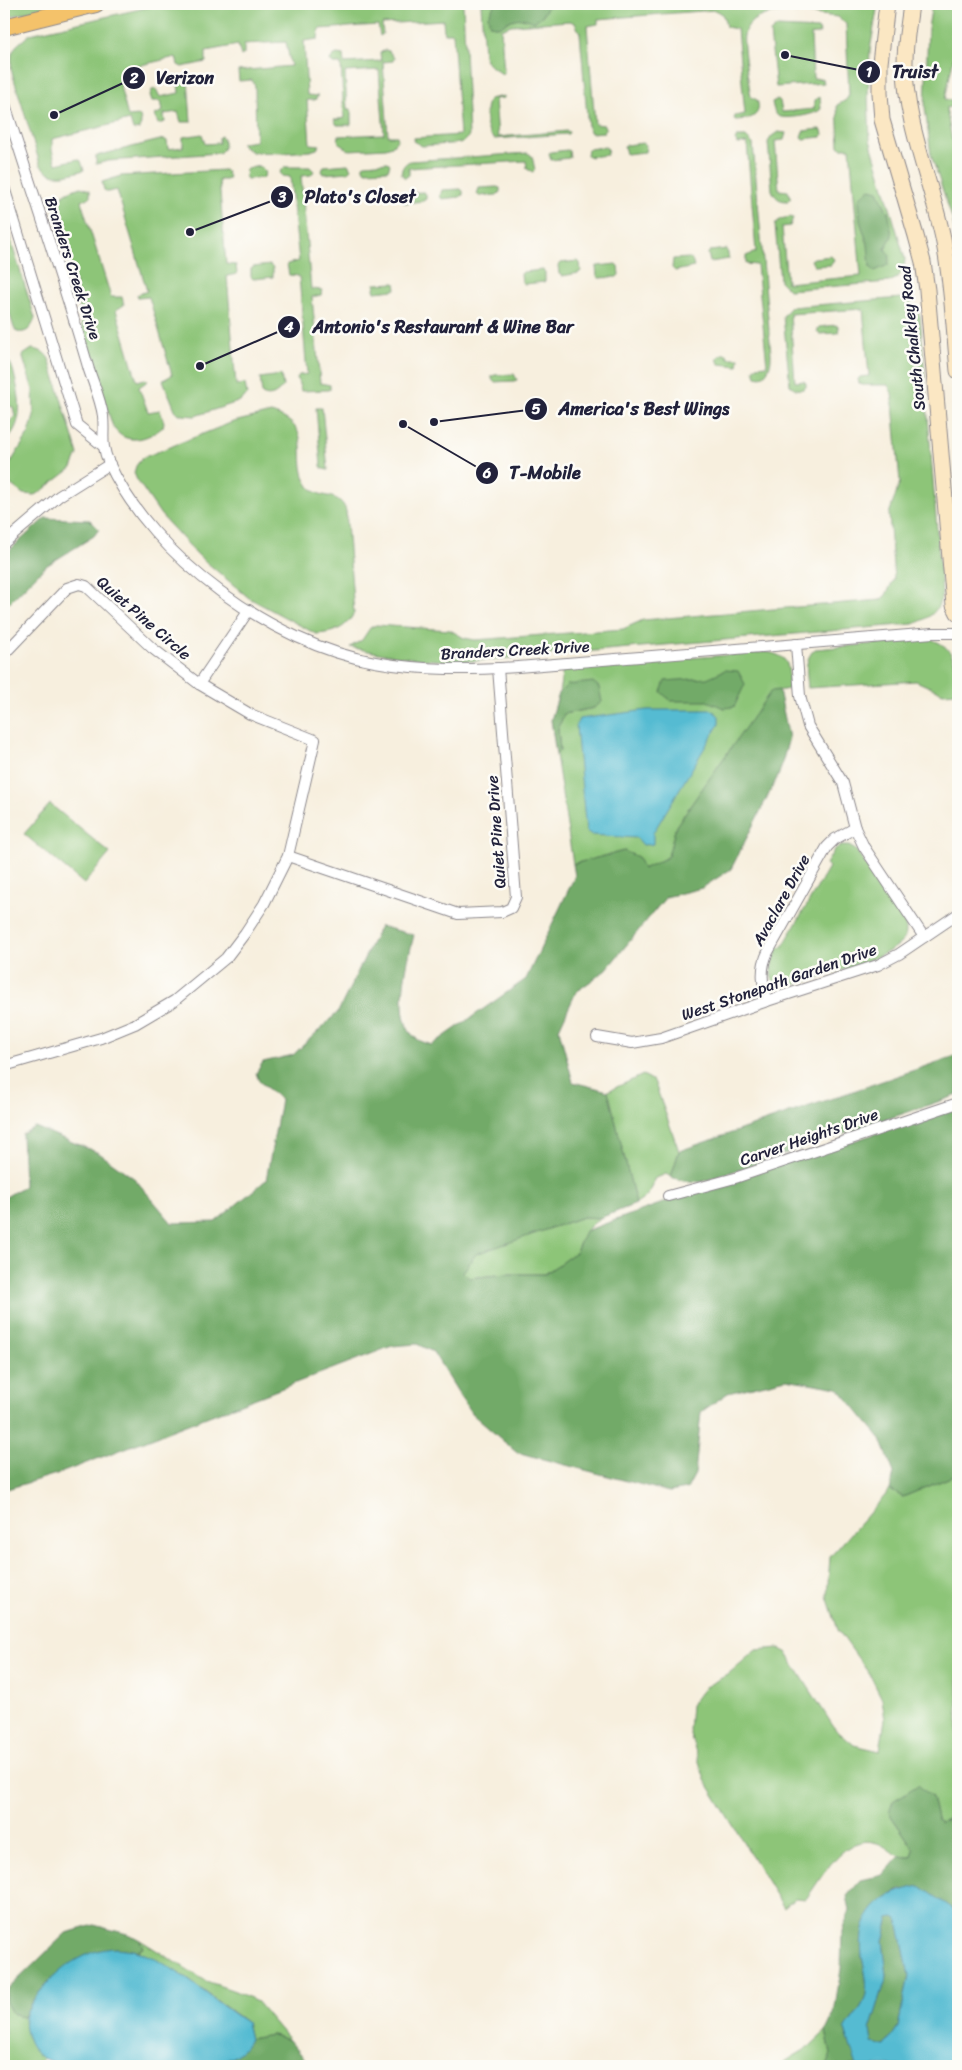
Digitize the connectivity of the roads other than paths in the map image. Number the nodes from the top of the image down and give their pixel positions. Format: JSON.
{"nodes":[{"id":1,"x":96,"y":4,"type":"edge"},
{"id":2,"x":887,"y":4,"type":"edge"},
{"id":3,"x":911,"y":4,"type":"edge"},
{"id":4,"x":4,"y":28,"type":"edge"},
{"id":5,"x":4,"y":101,"type":"edge"},
{"id":6,"x":4,"y":187,"type":"edge"},
{"id":7,"x":958,"y":372,"type":"edge"},
{"id":8,"x":102,"y":445,"type":"junction"},
{"id":9,"x":110,"y":464,"type":"junction"},
{"id":10,"x":4,"y":543,"type":"edge"},
{"id":11,"x":249,"y":610,"type":"junction"},
{"id":12,"x":958,"y":613,"type":"edge"},
{"id":13,"x":958,"y":633,"type":"edge"},
{"id":14,"x":796,"y":644,"type":"junction"},
{"id":15,"x":4,"y":654,"type":"edge"},
{"id":16,"x":498,"y":668,"type":"junction"},
{"id":17,"x":199,"y":684,"type":"junction"},
{"id":18,"x":855,"y":828,"type":"junction"},
{"id":19,"x":288,"y":856,"type":"junction"},
{"id":20,"x":958,"y":914,"type":"edge"},
{"id":21,"x":924,"y":937,"type":"junction"},
{"id":22,"x":767,"y":1001,"type":"junction"},
{"id":23,"x":597,"y":1037,"type":"dead end"},
{"id":24,"x":4,"y":1066,"type":"edge"},
{"id":25,"x":958,"y":1103,"type":"edge"},
{"id":26,"x":668,"y":1196,"type":"dead end"}],
"edges":[{"from":1,"to":4,"type":"main road"},
{"from":2,"to":12,"type":"street","name":"South Chalkley Road"},
{"from":3,"to":7,"type":"street"},
{"from":5,"to":8,"type":"street","name":"Branders Creek Drive"},
{"from":6,"to":8,"type":"street","name":"Branders Creek Drive"},
{"from":8,"to":9,"type":"street","name":"Branders Creek Drive"},
{"from":9,"to":10,"type":"street"},
{"from":9,"to":11,"type":"street","name":"Branders Creek Drive"},
{"from":11,"to":16,"type":"street","name":"Branders Creek Drive"},
{"from":11,"to":17,"type":"street","name":"Quiet Pine Circle"},
{"from":13,"to":14,"type":"street","name":"Branders Creek Drive"},
{"from":14,"to":16,"type":"street","name":"Branders Creek Drive"},
{"from":14,"to":18,"type":"street"},
{"from":15,"to":17,"type":"street","name":"Quiet Pine Circle"},
{"from":16,"to":19,"type":"street","name":"Quiet Pine Drive"},
{"from":17,"to":19,"type":"street","name":"Quiet Pine Circle"},
{"from":18,"to":21,"type":"street"},
{"from":18,"to":22,"type":"street","name":"Avaclare Drive"},
{"from":19,"to":24,"type":"street","name":"Quiet Pine Circle"},
{"from":20,"to":21,"type":"street","name":"West Stonepath Garden Drive"},
{"from":21,"to":22,"type":"street","name":"West Stonepath Garden Drive"},
{"from":22,"to":23,"type":"street","name":"West Stonepath Garden Drive"},
{"from":25,"to":26,"type":"street","name":"Carver Heights Drive"}]}
